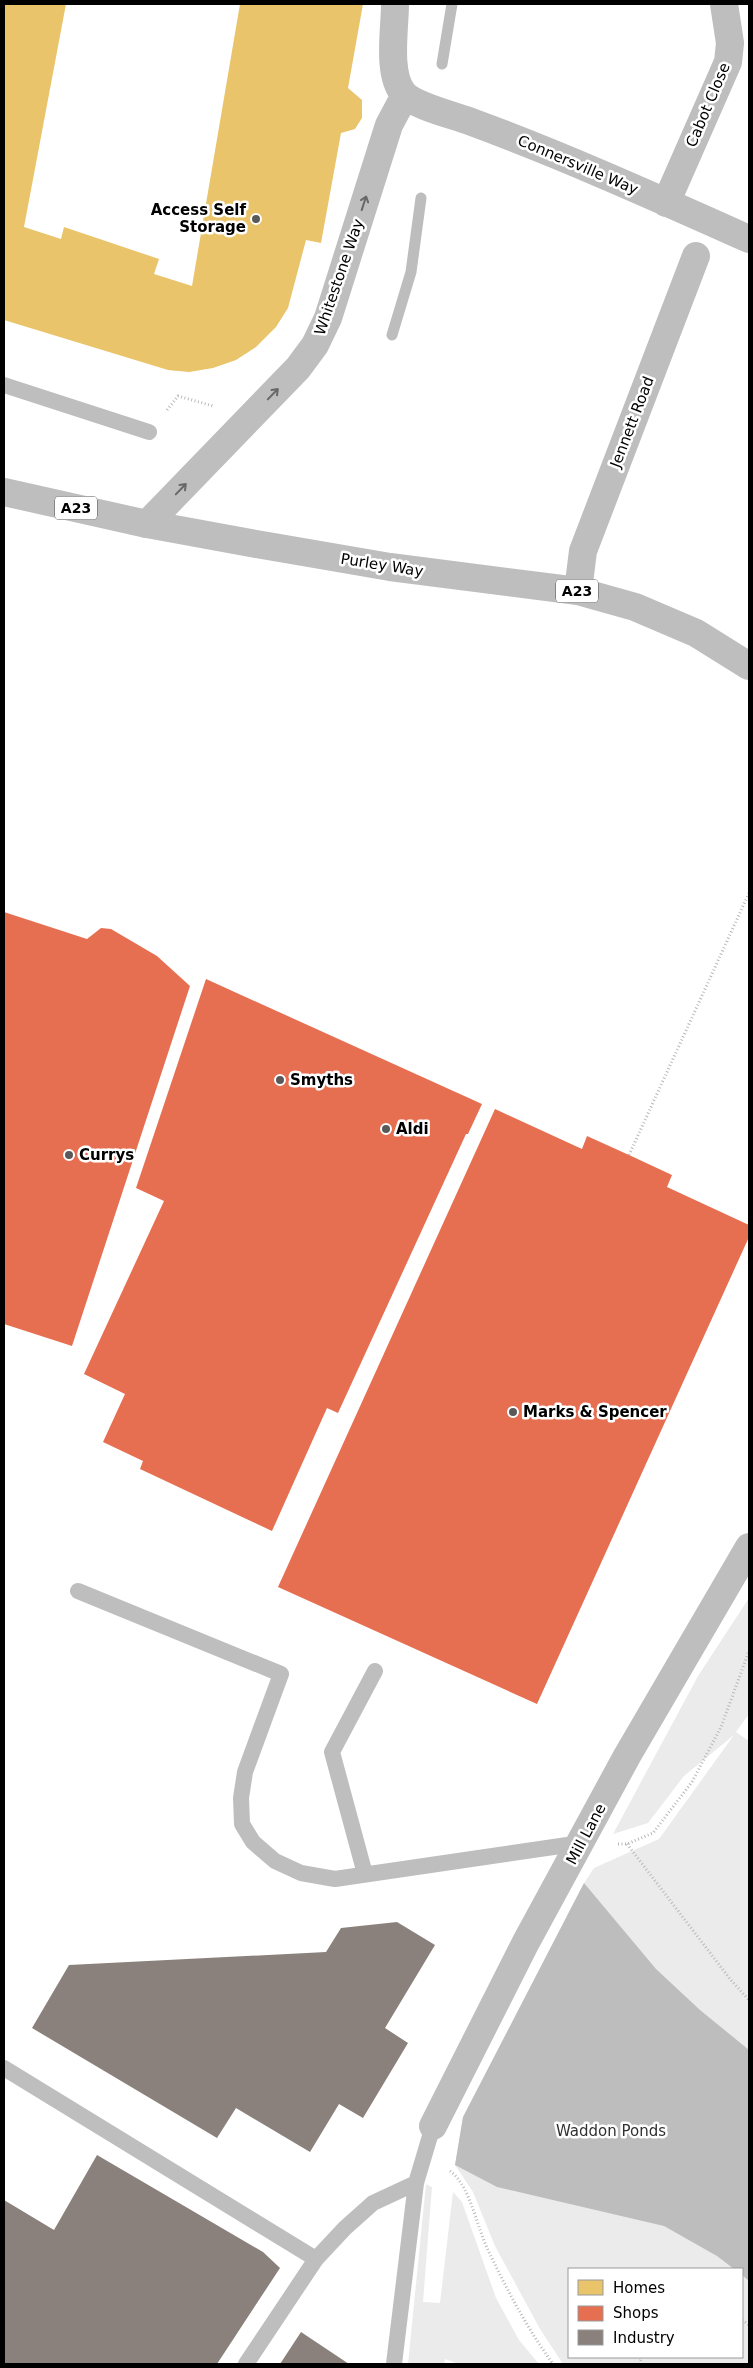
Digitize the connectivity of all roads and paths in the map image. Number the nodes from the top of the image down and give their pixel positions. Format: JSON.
{"nodes":[{"id":1,"x":396,"y":4,"type":"edge"},
{"id":2,"x":724,"y":4,"type":"edge"},
{"id":3,"x":405,"y":95,"type":"junction"},
{"id":4,"x":666,"y":203,"type":"junction"},
{"id":5,"x":749,"y":239,"type":"edge"},
{"id":6,"x":696,"y":256,"type":"dead end"},
{"id":7,"x":4,"y":385,"type":"edge"},
{"id":8,"x":239,"y":429,"type":"junction"},
{"id":9,"x":149,"y":432,"type":"joint"},
{"id":10,"x":4,"y":492,"type":"edge"},
{"id":11,"x":147,"y":524,"type":"junction"},
{"id":12,"x":578,"y":591,"type":"junction"},
{"id":13,"x":749,"y":666,"type":"edge"},
{"id":14,"x":749,"y":893,"type":"edge"},
{"id":15,"x":629,"y":1155,"type":"dead end"},
{"id":16,"x":749,"y":1547,"type":"edge"},
{"id":17,"x":78,"y":1591,"type":"dead end"},
{"id":18,"x":749,"y":1651,"type":"edge"},
{"id":19,"x":374,"y":1671,"type":"dead end"},
{"id":20,"x":581,"y":1843,"type":"junction"},
{"id":21,"x":626,"y":1844,"type":"junction"},
{"id":22,"x":365,"y":1874,"type":"junction"},
{"id":23,"x":749,"y":2000,"type":"edge"},
{"id":24,"x":4,"y":2068,"type":"edge"},
{"id":25,"x":433,"y":2126,"type":"joint"},
{"id":26,"x":447,"y":2169,"type":"dead end"},
{"id":27,"x":416,"y":2183,"type":"junction"},
{"id":28,"x":316,"y":2259,"type":"junction"},
{"id":29,"x":246,"y":2364,"type":"edge"},
{"id":30,"x":394,"y":2364,"type":"edge"},
{"id":31,"x":553,"y":2364,"type":"edge"}],
"edges":[{"from":1,"to":3,"type":"main road"},
{"from":2,"to":4,"type":"main road","name":"Cabot Close"},
{"from":3,"to":4,"type":"main road","name":"Connersville Way"},
{"from":8,"to":3,"type":"main road","name":"Whitestone Way","one_way":true},
{"from":4,"to":5,"type":"main road","name":"Connersville Way"},
{"from":6,"to":12,"type":"main road","name":"Jennett Road"},
{"from":7,"to":9,"type":"lane"},
{"from":8,"to":9,"type":"path"},
{"from":11,"to":8,"type":"main road","name":"Whitestone Way","one_way":true},
{"from":10,"to":11,"type":"main road","name":"Purley Way","number":"A23"},
{"from":11,"to":12,"type":"main road","name":"Purley Way","number":"A23"},
{"from":12,"to":13,"type":"main road","name":"Purley Way","number":"A23"},
{"from":14,"to":15,"type":"path"},
{"from":16,"to":20,"type":"main road","name":"Mill Lane"},
{"from":17,"to":22,"type":"lane"},
{"from":18,"to":21,"type":"path"},
{"from":19,"to":22,"type":"lane"},
{"from":20,"to":21,"type":"path"},
{"from":20,"to":22,"type":"lane"},
{"from":20,"to":25,"type":"main road","name":"Mill Lane"},
{"from":21,"to":23,"type":"path"},
{"from":24,"to":28,"type":"lane"},
{"from":25,"to":27,"type":"lane"},
{"from":26,"to":31,"type":"path"},
{"from":27,"to":28,"type":"lane"},
{"from":27,"to":30,"type":"lane"},
{"from":28,"to":29,"type":"lane"}]}
